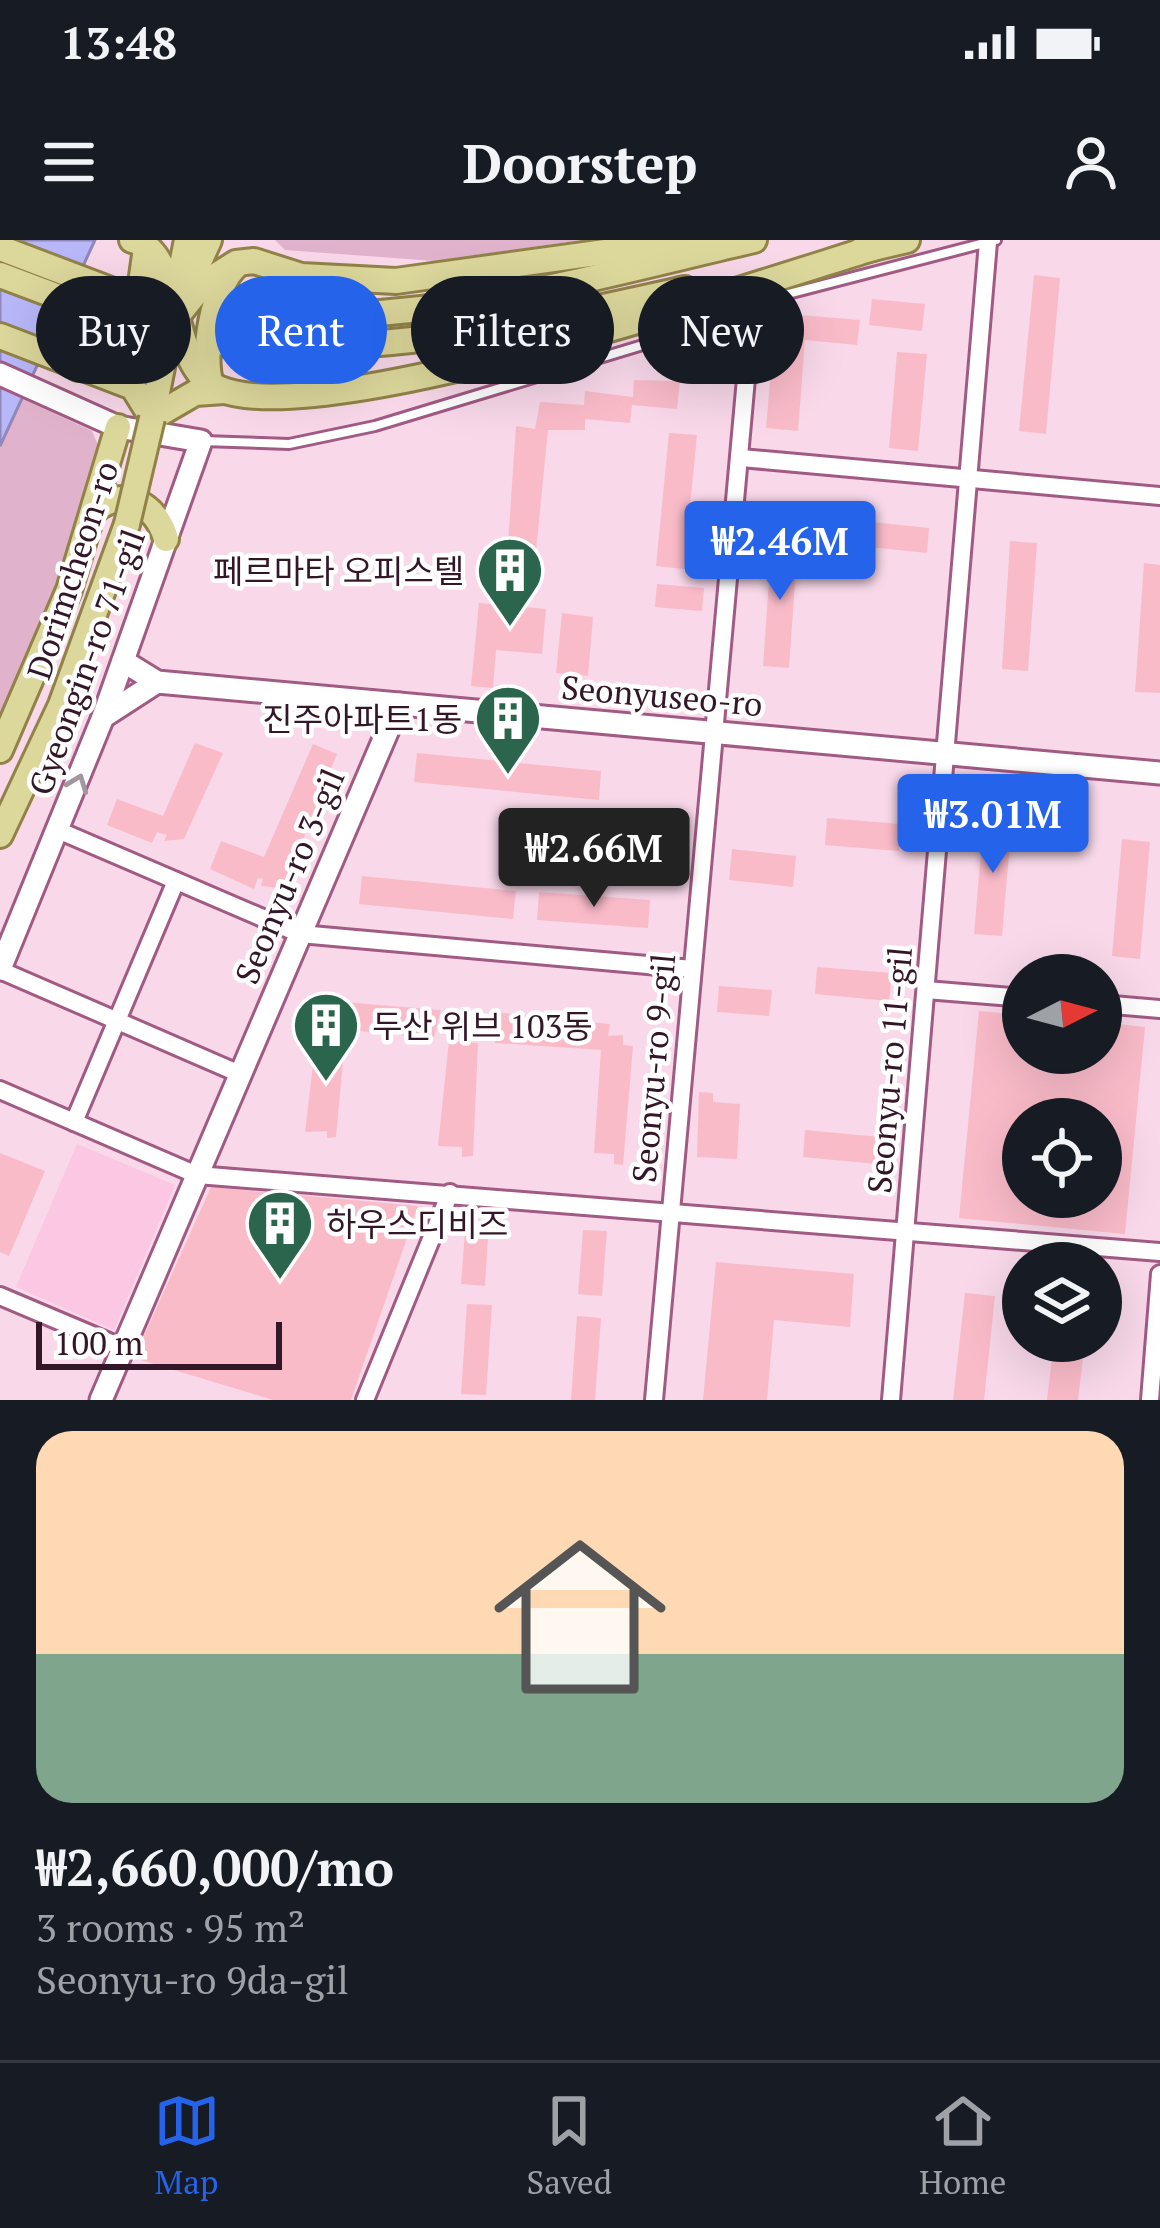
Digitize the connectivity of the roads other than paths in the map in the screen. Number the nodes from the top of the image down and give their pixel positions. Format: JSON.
{"nodes":[{"id":1,"x":187,"y":240,"type":"edge"},
{"id":2,"x":209,"y":240,"type":"edge"},
{"id":3,"x":691,"y":240,"type":"edge"},
{"id":4,"x":754,"y":240,"type":"edge"},
{"id":5,"x":908,"y":240,"type":"edge"},
{"id":6,"x":136,"y":241,"type":"edge"},
{"id":7,"x":992,"y":241,"type":"edge"},
{"id":8,"x":876,"y":247,"type":"junction"},
{"id":9,"x":0,"y":248,"type":"edge"},
{"id":10,"x":246,"y":251,"type":"edge"},
{"id":11,"x":0,"y":275,"type":"edge"},
{"id":12,"x":146,"y":276,"type":"edge"},
{"id":13,"x":163,"y":276,"type":"edge"},
{"id":14,"x":181,"y":276,"type":"edge"},
{"id":15,"x":191,"y":280,"type":"edge"},
{"id":16,"x":804,"y":290,"type":"edge"},
{"id":17,"x":191,"y":299,"type":"edge"},
{"id":18,"x":387,"y":316,"type":"edge"},
{"id":19,"x":0,"y":336,"type":"edge"},
{"id":20,"x":638,"y":345,"type":"edge"},
{"id":21,"x":387,"y":346,"type":"edge"},
{"id":22,"x":36,"y":351,"type":"edge"},
{"id":23,"x":191,"y":355,"type":"edge"},
{"id":24,"x":0,"y":374,"type":"edge"},
{"id":25,"x":124,"y":384,"type":"edge"},
{"id":26,"x":160,"y":384,"type":"edge"},
{"id":27,"x":747,"y":384,"type":"edge"},
{"id":28,"x":218,"y":388,"type":"junction"},
{"id":29,"x":152,"y":418,"type":"junction"},
{"id":30,"x":118,"y":427,"type":"junction"},
{"id":31,"x":201,"y":441,"type":"junction"},
{"id":32,"x":741,"y":458,"type":"junction"},
{"id":33,"x":968,"y":478,"type":"junction"},
{"id":34,"x":1160,"y":496,"type":"edge"},
{"id":35,"x":94,"y":511,"type":"junction"},
{"id":36,"x":166,"y":539,"type":"junction"},
{"id":37,"x":123,"y":661,"type":"junction"},
{"id":38,"x":157,"y":682,"type":"junction"},
{"id":39,"x":399,"y":704,"type":"junction"},
{"id":40,"x":103,"y":717,"type":"junction"},
{"id":41,"x":713,"y":732,"type":"junction"},
{"id":42,"x":0,"y":751,"type":"edge"},
{"id":43,"x":945,"y":754,"type":"junction"},
{"id":44,"x":1160,"y":773,"type":"edge"},
{"id":45,"x":60,"y":830,"type":"junction"},
{"id":46,"x":0,"y":835,"type":"edge"},
{"id":47,"x":176,"y":880,"type":"junction"},
{"id":48,"x":300,"y":934,"type":"junction"},
{"id":49,"x":0,"y":969,"type":"edge"},
{"id":50,"x":692,"y":969,"type":"junction"},
{"id":51,"x":926,"y":990,"type":"junction"},
{"id":52,"x":1002,"y":996,"type":"edge"},
{"id":53,"x":1122,"y":1006,"type":"edge"},
{"id":54,"x":1160,"y":1009,"type":"edge"},
{"id":55,"x":117,"y":1021,"type":"junction"},
{"id":56,"x":240,"y":1074,"type":"junction"},
{"id":57,"x":0,"y":1090,"type":"edge"},
{"id":58,"x":74,"y":1122,"type":"junction"},
{"id":59,"x":197,"y":1175,"type":"junction"},
{"id":60,"x":450,"y":1193,"type":"junction"},
{"id":61,"x":670,"y":1210,"type":"junction"},
{"id":62,"x":905,"y":1230,"type":"junction"},
{"id":63,"x":1160,"y":1252,"type":"edge"},
{"id":64,"x":1160,"y":1274,"type":"edge"},
{"id":65,"x":0,"y":1296,"type":"edge"},
{"id":66,"x":123,"y":1348,"type":"junction"},
{"id":67,"x":101,"y":1400,"type":"edge"},
{"id":68,"x":365,"y":1400,"type":"edge"},
{"id":69,"x":654,"y":1400,"type":"edge"},
{"id":70,"x":891,"y":1400,"type":"edge"},
{"id":71,"x":1150,"y":1400,"type":"edge"}],
"edges":[{"from":1,"to":14,"type":"main road","name":"Dorimcheon-ro"},
{"from":2,"to":15,"type":"main road","name":"Dorimcheon-ro"},
{"from":3,"to":10,"type":"main road"},
{"from":4,"to":18,"type":"main road"},
{"from":5,"to":8,"type":"main road"},
{"from":6,"to":12,"type":"main road"},
{"from":6,"to":13,"type":"main road"},
{"from":7,"to":16,"type":"lane"},
{"from":7,"to":33,"type":"street","name":"Seonyu-ro 11-gil"},
{"from":8,"to":21,"type":"main road"},
{"from":8,"to":28,"type":"main road"},
{"from":9,"to":11,"type":"main road"},
{"from":10,"to":17,"type":"main road"},
{"from":10,"to":28,"type":"main road"},
{"from":19,"to":22,"type":"main road"},
{"from":20,"to":31,"type":"lane"},
{"from":23,"to":28,"type":"main road"},
{"from":24,"to":30,"type":"street"},
{"from":25,"to":29,"type":"main road"},
{"from":26,"to":29,"type":"main road","name":"Dorimcheon-ro"},
{"from":27,"to":32,"type":"street","name":"Seonyu-ro 9-gil"},
{"from":28,"to":29,"type":"main road"},
{"from":29,"to":46,"type":"main road","name":"Dorimcheon-ro","bridge":true},
{"from":30,"to":31,"type":"street"},
{"from":30,"to":35,"type":"main road"},
{"from":31,"to":36,"type":"street","name":"Gyeongin-ro 71-gil"},
{"from":32,"to":33,"type":"street"},
{"from":32,"to":41,"type":"street","name":"Seonyu-ro 9-gil"},
{"from":33,"to":34,"type":"street"},
{"from":33,"to":43,"type":"street","name":"Seonyu-ro 11-gil"},
{"from":35,"to":36,"type":"main road"},
{"from":35,"to":42,"type":"main road"},
{"from":36,"to":37,"type":"street","name":"Gyeongin-ro 71-gil"},
{"from":37,"to":38,"type":"street","name":"Seonyuseo-ro"},
{"from":37,"to":40,"type":"street","name":"Gyeongin-ro 71-gil"},
{"from":38,"to":39,"type":"street","name":"Seonyuseo-ro"},
{"from":38,"to":40,"type":"street"},
{"from":39,"to":41,"type":"street","name":"Seonyuseo-ro"},
{"from":39,"to":48,"type":"street","name":"Seonyu-ro 3-gil"},
{"from":45,"to":40,"type":"street","name":"Gyeongin-ro 71-gil","one_way":true},
{"from":41,"to":43,"type":"street","name":"Seonyuseo-ro"},
{"from":41,"to":50,"type":"street","name":"Seonyu-ro 9-gil"},
{"from":43,"to":44,"type":"street","name":"Seonyuseo-ro"},
{"from":43,"to":51,"type":"street","name":"Seonyu-ro 11-gil"},
{"from":45,"to":47,"type":"street"},
{"from":45,"to":49,"type":"street","name":"Gyeongin-ro 71-gil"},
{"from":47,"to":48,"type":"street"},
{"from":47,"to":55,"type":"street"},
{"from":48,"to":50,"type":"street"},
{"from":48,"to":56,"type":"street","name":"Seonyu-ro 3-gil"},
{"from":49,"to":55,"type":"street"},
{"from":50,"to":61,"type":"street","name":"Seonyu-ro 9-gil"},
{"from":51,"to":52,"type":"street"},
{"from":51,"to":62,"type":"street","name":"Seonyu-ro 11-gil"},
{"from":53,"to":54,"type":"street"},
{"from":55,"to":56,"type":"street"},
{"from":55,"to":58,"type":"street"},
{"from":56,"to":59,"type":"street","name":"Seonyu-ro 3-gil"},
{"from":57,"to":58,"type":"street"},
{"from":58,"to":59,"type":"street"},
{"from":59,"to":60,"type":"street"},
{"from":59,"to":66,"type":"street","name":"Seonyu-ro 3-gil"},
{"from":60,"to":61,"type":"street"},
{"from":60,"to":68,"type":"street"},
{"from":61,"to":62,"type":"street"},
{"from":61,"to":69,"type":"street","name":"Seonyu-ro 9-gil"},
{"from":62,"to":63,"type":"street"},
{"from":62,"to":70,"type":"street","name":"Seonyu-ro 11-gil"},
{"from":64,"to":71,"type":"street"},
{"from":65,"to":66,"type":"street"},
{"from":66,"to":67,"type":"street","name":"Seonyu-ro 3-gil"}]}
